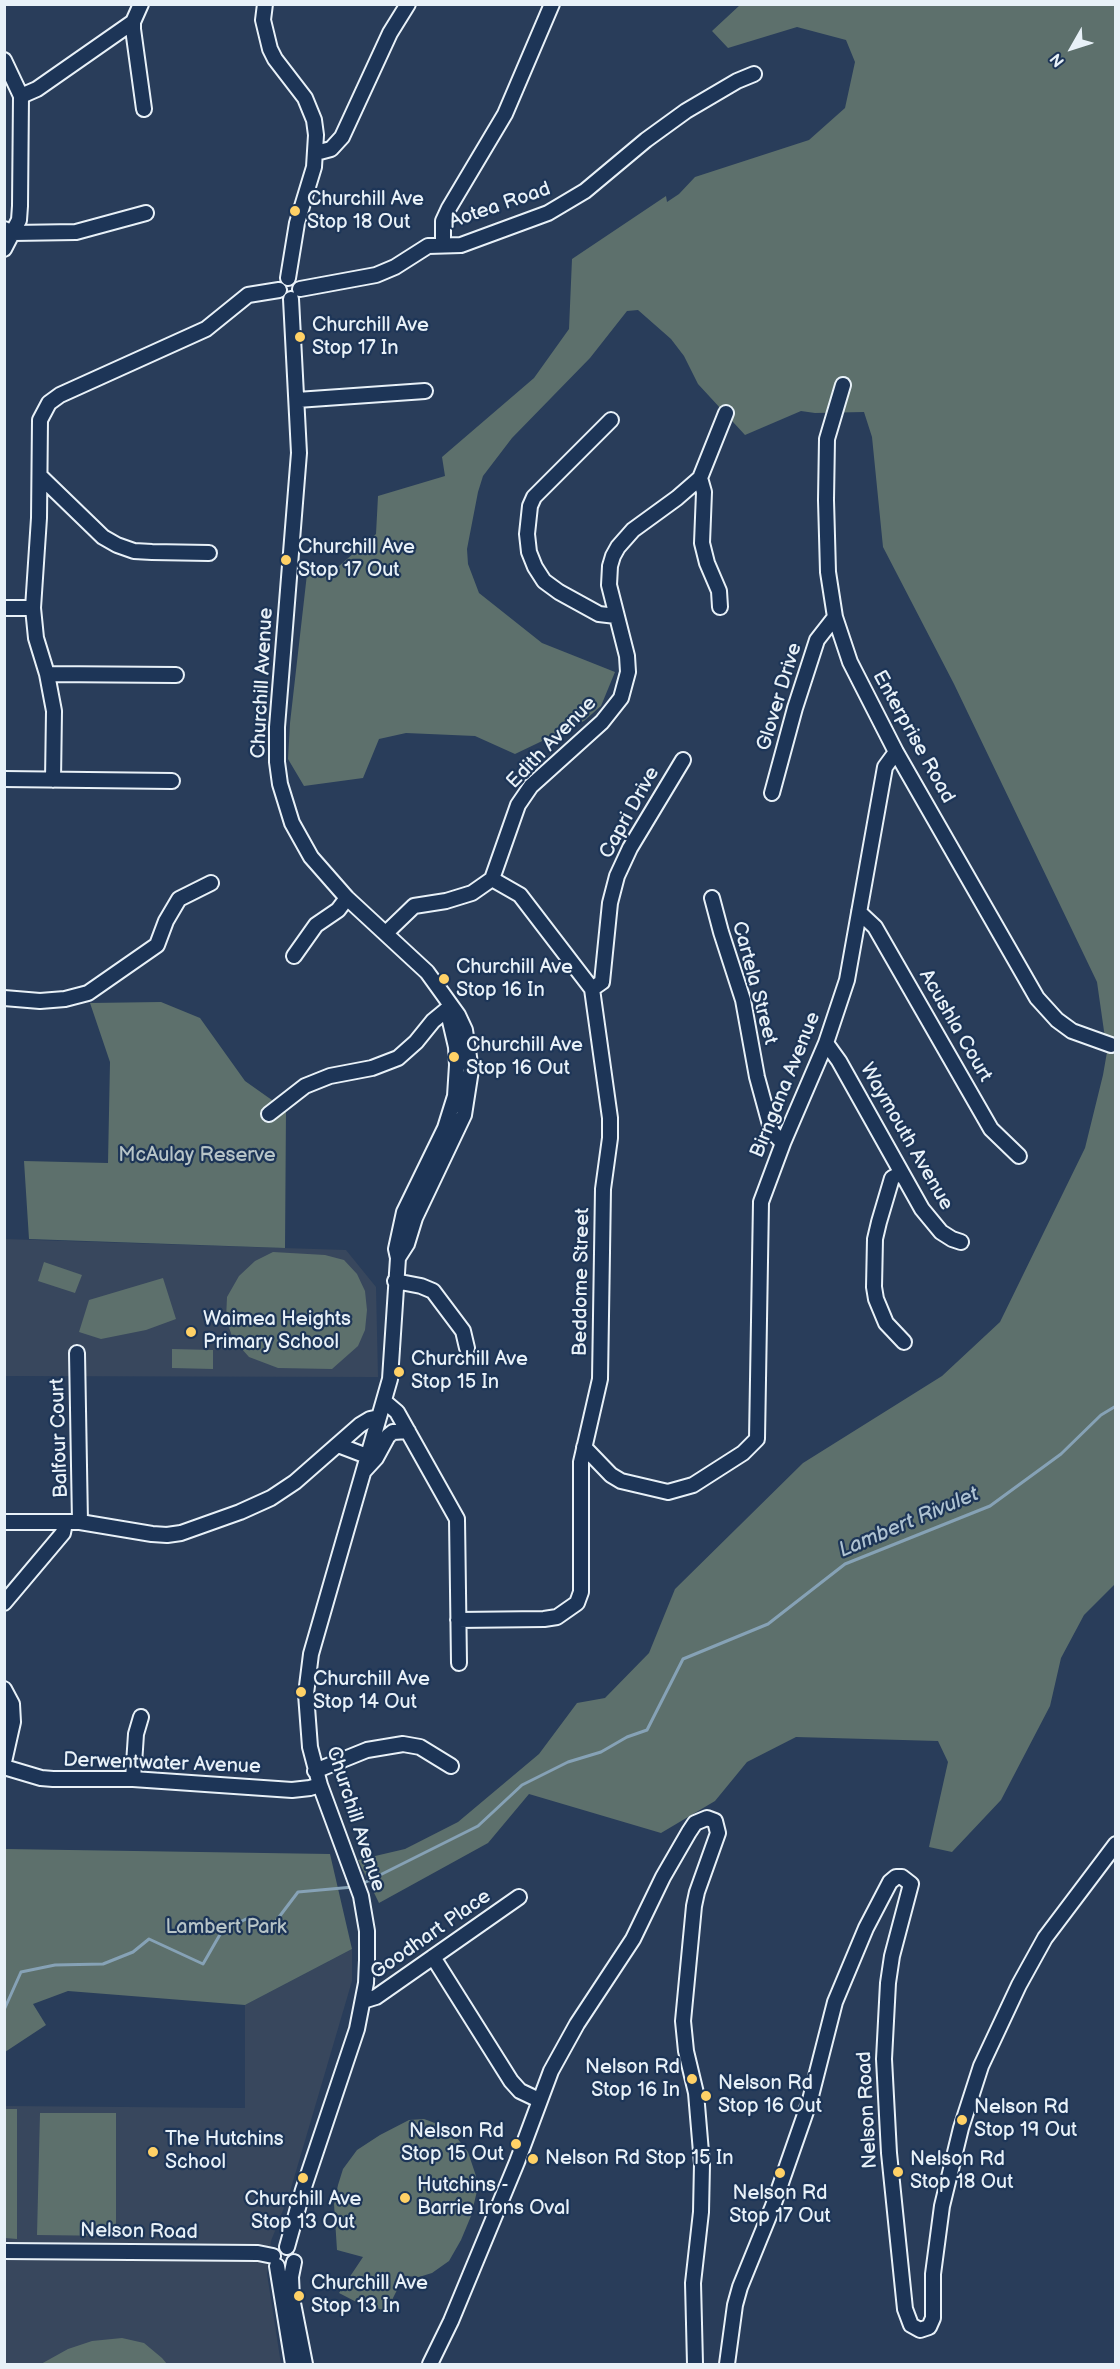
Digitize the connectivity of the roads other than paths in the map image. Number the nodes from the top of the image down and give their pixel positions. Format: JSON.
{"nodes":[{"id":1,"x":141,"y":4,"type":"edge"},
{"id":2,"x":265,"y":4,"type":"edge"},
{"id":3,"x":408,"y":4,"type":"edge"},
{"id":4,"x":552,"y":4,"type":"edge"},
{"id":5,"x":133,"y":22,"type":"junction"},
{"id":6,"x":4,"y":60,"type":"edge"},
{"id":7,"x":754,"y":75,"type":"dead end"},
{"id":8,"x":21,"y":96,"type":"junction"},
{"id":9,"x":144,"y":109,"type":"dead end"},
{"id":10,"x":316,"y":153,"type":"junction"},
{"id":11,"x":146,"y":213,"type":"dead end"},
{"id":12,"x":9,"y":231,"type":"edge"},
{"id":13,"x":444,"y":245,"type":"junction"},
{"id":14,"x":4,"y":249,"type":"edge"},
{"id":15,"x":288,"y":278,"type":"junction"},
{"id":16,"x":279,"y":290,"type":"junction"},
{"id":17,"x":295,"y":294,"type":"junction"},
{"id":18,"x":843,"y":385,"type":"dead end"},
{"id":19,"x":425,"y":391,"type":"dead end"},
{"id":20,"x":297,"y":400,"type":"junction"},
{"id":21,"x":726,"y":413,"type":"dead end"},
{"id":22,"x":611,"y":420,"type":"dead end"},
{"id":23,"x":40,"y":476,"type":"junction"},
{"id":24,"x":700,"y":478,"type":"junction"},
{"id":25,"x":209,"y":553,"type":"dead end"},
{"id":26,"x":720,"y":607,"type":"dead end"},
{"id":27,"x":4,"y":608,"type":"edge"},
{"id":28,"x":33,"y":608,"type":"junction"},
{"id":29,"x":615,"y":616,"type":"junction"},
{"id":30,"x":835,"y":617,"type":"junction"},
{"id":31,"x":47,"y":674,"type":"junction"},
{"id":32,"x":176,"y":675,"type":"dead end"},
{"id":33,"x":896,"y":752,"type":"junction"},
{"id":34,"x":683,"y":760,"type":"dead end"},
{"id":35,"x":4,"y":779,"type":"edge"},
{"id":36,"x":53,"y":780,"type":"junction"},
{"id":37,"x":172,"y":782,"type":"dead end"},
{"id":38,"x":772,"y":793,"type":"dead end"},
{"id":39,"x":492,"y":879,"type":"junction"},
{"id":40,"x":211,"y":883,"type":"dead end"},
{"id":41,"x":347,"y":898,"type":"junction"},
{"id":42,"x":712,"y":898,"type":"dead end"},
{"id":43,"x":859,"y":912,"type":"junction"},
{"id":44,"x":386,"y":933,"type":"junction"},
{"id":45,"x":294,"y":956,"type":"dead end"},
{"id":46,"x":592,"y":989,"type":"junction"},
{"id":47,"x":4,"y":998,"type":"edge"},
{"id":48,"x":450,"y":1007,"type":"junction"},
{"id":49,"x":826,"y":1043,"type":"junction"},
{"id":50,"x":1111,"y":1045,"type":"dead end"},
{"id":51,"x":269,"y":1114,"type":"dead end"},
{"id":52,"x":783,"y":1143,"type":"junction"},
{"id":53,"x":1019,"y":1156,"type":"dead end"},
{"id":54,"x":901,"y":1173,"type":"junction"},
{"id":55,"x":961,"y":1242,"type":"dead end"},
{"id":56,"x":395,"y":1281,"type":"junction"},
{"id":57,"x":904,"y":1342,"type":"dead end"},
{"id":58,"x":467,"y":1348,"type":"dead end"},
{"id":59,"x":77,"y":1353,"type":"dead end"},
{"id":60,"x":384,"y":1401,"type":"junction"},
{"id":61,"x":379,"y":1417,"type":"junction"},
{"id":62,"x":408,"y":1431,"type":"junction"},
{"id":63,"x":338,"y":1445,"type":"junction"},
{"id":64,"x":584,"y":1447,"type":"junction"},
{"id":65,"x":367,"y":1456,"type":"junction"},
{"id":66,"x":362,"y":1472,"type":"junction"},
{"id":67,"x":4,"y":1522,"type":"edge"},
{"id":68,"x":80,"y":1522,"type":"junction"},
{"id":69,"x":65,"y":1523,"type":"junction"},
{"id":70,"x":4,"y":1603,"type":"edge"},
{"id":71,"x":458,"y":1620,"type":"junction"},
{"id":72,"x":459,"y":1663,"type":"dead end"},
{"id":73,"x":4,"y":1689,"type":"edge"},
{"id":74,"x":141,"y":1716,"type":"dead end"},
{"id":75,"x":4,"y":1762,"type":"edge"},
{"id":76,"x":451,"y":1766,"type":"dead end"},
{"id":77,"x":4,"y":1767,"type":"edge"},
{"id":78,"x":315,"y":1771,"type":"junction"},
{"id":79,"x":133,"y":1779,"type":"junction"},
{"id":80,"x":320,"y":1785,"type":"junction"},
{"id":81,"x":1116,"y":1844,"type":"edge"},
{"id":82,"x":519,"y":1897,"type":"dead end"},
{"id":83,"x":433,"y":1957,"type":"junction"},
{"id":84,"x":363,"y":2001,"type":"junction"},
{"id":85,"x":539,"y":2100,"type":"junction"},
{"id":86,"x":287,"y":2247,"type":"junction"},
{"id":87,"x":4,"y":2251,"type":"edge"},
{"id":88,"x":275,"y":2261,"type":"junction"},
{"id":89,"x":294,"y":2262,"type":"junction"},
{"id":90,"x":293,"y":2364,"type":"edge"},
{"id":91,"x":305,"y":2364,"type":"edge"},
{"id":92,"x":430,"y":2364,"type":"edge"},
{"id":93,"x":695,"y":2364,"type":"edge"},
{"id":94,"x":727,"y":2364,"type":"edge"}],
"edges":[{"from":1,"to":5,"type":"street"},
{"from":2,"to":10,"type":"street"},
{"from":3,"to":10,"type":"street"},
{"from":4,"to":13,"type":"street"},
{"from":5,"to":8,"type":"street"},
{"from":5,"to":9,"type":"street"},
{"from":6,"to":8,"type":"street"},
{"from":7,"to":13,"type":"street","name":"Aotea Road"},
{"from":8,"to":12,"type":"street"},
{"from":10,"to":15,"type":"street"},
{"from":11,"to":12,"type":"street"},
{"from":12,"to":14,"type":"street"},
{"from":13,"to":17,"type":"street","name":"Aotea Road"},
{"from":15,"to":16,"type":"street"},
{"from":15,"to":17,"type":"street"},
{"from":16,"to":17,"type":"street"},
{"from":16,"to":23,"type":"street"},
{"from":17,"to":20,"type":"street","name":"Churchill Avenue"},
{"from":18,"to":30,"type":"street","name":"Enterprise Road"},
{"from":19,"to":20,"type":"street"},
{"from":20,"to":41,"type":"street","name":"Churchill Avenue"},
{"from":21,"to":24,"type":"street","name":"Edith Avenue"},
{"from":22,"to":29,"type":"street"},
{"from":23,"to":25,"type":"street"},
{"from":23,"to":28,"type":"street"},
{"from":24,"to":26,"type":"street"},
{"from":24,"to":29,"type":"street","name":"Edith Avenue"},
{"from":27,"to":28,"type":"street"},
{"from":28,"to":31,"type":"street"},
{"from":29,"to":39,"type":"street","name":"Edith Avenue"},
{"from":30,"to":33,"type":"street","name":"Enterprise Road"},
{"from":30,"to":38,"type":"street","name":"Glover Drive"},
{"from":31,"to":32,"type":"street"},
{"from":31,"to":36,"type":"street"},
{"from":33,"to":43,"type":"street","name":"Birngana Avenue"},
{"from":33,"to":50,"type":"street","name":"Enterprise Road"},
{"from":34,"to":46,"type":"street","name":"Capri Drive"},
{"from":35,"to":36,"type":"street"},
{"from":36,"to":37,"type":"street"},
{"from":39,"to":44,"type":"street"},
{"from":39,"to":46,"type":"street","name":"Beddome Street"},
{"from":40,"to":47,"type":"street"},
{"from":41,"to":44,"type":"street","name":"Churchill Avenue"},
{"from":41,"to":45,"type":"street"},
{"from":42,"to":52,"type":"street","name":"Cartela Street"},
{"from":43,"to":49,"type":"street","name":"Birngana Avenue"},
{"from":43,"to":53,"type":"street","name":"Acushla Court"},
{"from":44,"to":48,"type":"street","name":"Churchill Avenue"},
{"from":46,"to":64,"type":"street","name":"Beddome Street"},
{"from":48,"to":51,"type":"street"},
{"from":48,"to":56,"type":"street","name":"Churchill Avenue"},
{"from":49,"to":52,"type":"street","name":"Birngana Avenue"},
{"from":49,"to":54,"type":"street","name":"Waymouth Avenue"},
{"from":52,"to":64,"type":"street","name":"Birngana Avenue"},
{"from":54,"to":55,"type":"street","name":"Waymouth Avenue"},
{"from":54,"to":57,"type":"street"},
{"from":56,"to":58,"type":"street"},
{"from":56,"to":60,"type":"street","name":"Churchill Avenue"},
{"from":59,"to":68,"type":"street","name":"Balfour Court"},
{"from":60,"to":61,"type":"street","name":"Churchill Avenue"},
{"from":60,"to":62,"type":"street"},
{"from":61,"to":63,"type":"street"},
{"from":61,"to":65,"type":"street","name":"Churchill Avenue"},
{"from":62,"to":66,"type":"street"},
{"from":62,"to":71,"type":"street"},
{"from":63,"to":65,"type":"street"},
{"from":63,"to":68,"type":"street"},
{"from":64,"to":71,"type":"street","name":"Beddome Street"},
{"from":65,"to":66,"type":"street","name":"Churchill Avenue"},
{"from":66,"to":78,"type":"street","name":"Churchill Avenue"},
{"from":67,"to":69,"type":"street"},
{"from":68,"to":69,"type":"street"},
{"from":69,"to":70,"type":"street"},
{"from":71,"to":72,"type":"street"},
{"from":73,"to":75,"type":"street"},
{"from":74,"to":79,"type":"street"},
{"from":76,"to":78,"type":"street"},
{"from":77,"to":79,"type":"street","name":"Derwentwater Avenue"},
{"from":78,"to":80,"type":"street","name":"Churchill Avenue"},
{"from":79,"to":80,"type":"street","name":"Derwentwater Avenue"},
{"from":80,"to":84,"type":"street","name":"Churchill Avenue"},
{"from":81,"to":94,"type":"street","name":"Nelson Road"},
{"from":82,"to":83,"type":"street","name":"Goodhart Place"},
{"from":83,"to":84,"type":"street","name":"Goodhart Place"},
{"from":83,"to":85,"type":"street"},
{"from":84,"to":86,"type":"street","name":"Churchill Avenue"},
{"from":85,"to":92,"type":"street"},
{"from":85,"to":93,"type":"street"},
{"from":86,"to":88,"type":"street"},
{"from":86,"to":89,"type":"street"},
{"from":87,"to":88,"type":"street","name":"Nelson Road"},
{"from":88,"to":89,"type":"street"},
{"from":88,"to":90,"type":"street"},
{"from":89,"to":91,"type":"street"}]}
